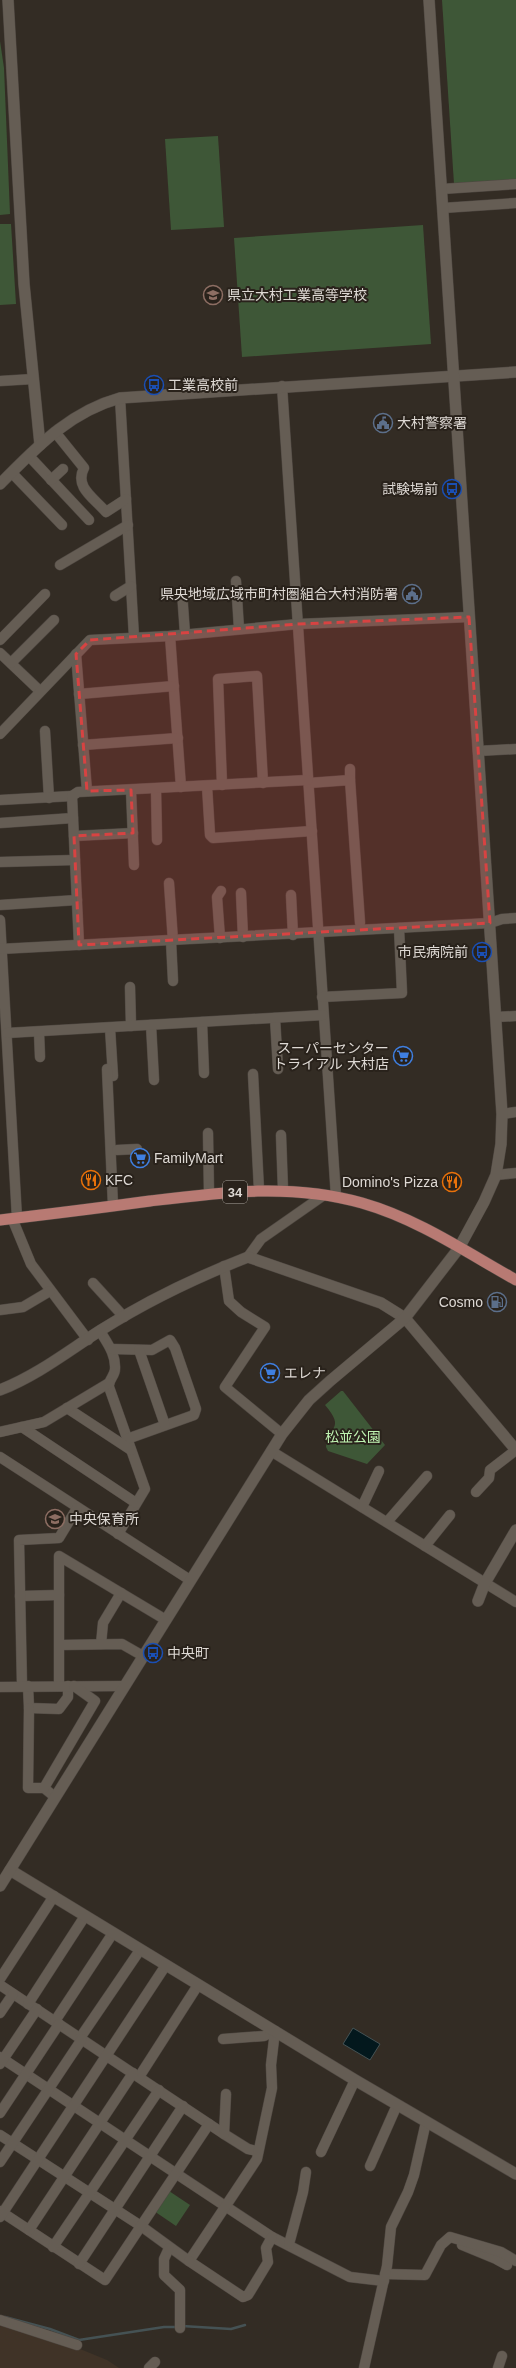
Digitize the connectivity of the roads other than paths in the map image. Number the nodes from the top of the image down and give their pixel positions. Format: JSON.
{"nodes":[{"id":1,"x":8,"y":0,"type":"edge"},
{"id":2,"x":429,"y":0,"type":"edge"},
{"id":3,"x":516,"y":184,"type":"edge"},
{"id":4,"x":442,"y":189,"type":"junction"},
{"id":5,"x":516,"y":203,"type":"edge"},
{"id":6,"x":442,"y":208,"type":"junction"},
{"id":7,"x":516,"y":372,"type":"edge"},
{"id":8,"x":452,"y":376,"type":"junction"},
{"id":9,"x":33,"y":378,"type":"junction"},
{"id":10,"x":0,"y":381,"type":"edge"},
{"id":11,"x":282,"y":386,"type":"junction"},
{"id":12,"x":120,"y":398,"type":"junction"},
{"id":13,"x":55,"y":432,"type":"junction"},
{"id":14,"x":40,"y":445,"type":"junction"},
{"id":15,"x":29,"y":456,"type":"junction"},
{"id":16,"x":63,"y":469,"type":"dead end"},
{"id":17,"x":4,"y":477,"type":"edge"},
{"id":18,"x":51,"y":480,"type":"junction"},
{"id":19,"x":126,"y":499,"type":"junction"},
{"id":20,"x":89,"y":520,"type":"dead end"},
{"id":21,"x":62,"y":525,"type":"dead end"},
{"id":22,"x":128,"y":525,"type":"junction"},
{"id":23,"x":60,"y":565,"type":"dead end"},
{"id":24,"x":236,"y":581,"type":"dead end"},
{"id":25,"x":131,"y":586,"type":"junction"},
{"id":26,"x":182,"y":592,"type":"dead end"},
{"id":27,"x":45,"y":594,"type":"dead end"},
{"id":28,"x":114,"y":596,"type":"dead end"},
{"id":29,"x":469,"y":617,"type":"junction"},
{"id":30,"x":54,"y":620,"type":"dead end"},
{"id":31,"x":298,"y":624,"type":"junction"},
{"id":32,"x":239,"y":629,"type":"junction"},
{"id":33,"x":185,"y":634,"type":"junction"},
{"id":34,"x":170,"y":636,"type":"junction"},
{"id":35,"x":134,"y":637,"type":"junction"},
{"id":36,"x":0,"y":640,"type":"edge"},
{"id":37,"x":0,"y":653,"type":"edge"},
{"id":38,"x":76,"y":654,"type":"junction"},
{"id":39,"x":11,"y":663,"type":"junction"},
{"id":40,"x":174,"y":686,"type":"junction"},
{"id":41,"x":40,"y":691,"type":"junction"},
{"id":42,"x":79,"y":694,"type":"junction"},
{"id":43,"x":45,"y":731,"type":"dead end"},
{"id":44,"x":0,"y":734,"type":"edge"},
{"id":45,"x":178,"y":738,"type":"junction"},
{"id":46,"x":84,"y":745,"type":"junction"},
{"id":47,"x":516,"y":749,"type":"edge"},
{"id":48,"x":478,"y":751,"type":"junction"},
{"id":49,"x":350,"y":769,"type":"dead end"},
{"id":50,"x":350,"y":780,"type":"junction"},
{"id":51,"x":309,"y":781,"type":"junction"},
{"id":52,"x":263,"y":783,"type":"junction"},
{"id":53,"x":222,"y":785,"type":"junction"},
{"id":54,"x":207,"y":786,"type":"junction"},
{"id":55,"x":181,"y":788,"type":"junction"},
{"id":56,"x":156,"y":789,"type":"junction"},
{"id":57,"x":131,"y":790,"type":"junction"},
{"id":58,"x":87,"y":791,"type":"junction"},
{"id":59,"x":72,"y":796,"type":"junction"},
{"id":60,"x":48,"y":798,"type":"junction"},
{"id":61,"x":0,"y":800,"type":"edge"},
{"id":62,"x":73,"y":818,"type":"junction"},
{"id":63,"x":0,"y":823,"type":"edge"},
{"id":64,"x":312,"y":831,"type":"junction"},
{"id":65,"x":133,"y":834,"type":"junction"},
{"id":66,"x":74,"y":836,"type":"junction"},
{"id":67,"x":157,"y":840,"type":"dead end"},
{"id":68,"x":75,"y":860,"type":"junction"},
{"id":69,"x":0,"y":862,"type":"edge"},
{"id":70,"x":134,"y":865,"type":"dead end"},
{"id":71,"x":169,"y":883,"type":"dead end"},
{"id":72,"x":221,"y":891,"type":"dead end"},
{"id":73,"x":241,"y":893,"type":"dead end"},
{"id":74,"x":290,"y":895,"type":"dead end"},
{"id":75,"x":77,"y":900,"type":"junction"},
{"id":76,"x":0,"y":905,"type":"edge"},
{"id":77,"x":516,"y":918,"type":"edge"},
{"id":78,"x":0,"y":920,"type":"edge"},
{"id":79,"x":360,"y":923,"type":"dead end"},
{"id":80,"x":490,"y":923,"type":"junction"},
{"id":81,"x":399,"y":928,"type":"junction"},
{"id":82,"x":318,"y":932,"type":"junction"},
{"id":83,"x":293,"y":935,"type":"junction"},
{"id":84,"x":243,"y":937,"type":"junction"},
{"id":85,"x":220,"y":938,"type":"junction"},
{"id":86,"x":172,"y":941,"type":"junction"},
{"id":87,"x":79,"y":945,"type":"junction"},
{"id":88,"x":1,"y":948,"type":"edge"},
{"id":89,"x":173,"y":981,"type":"dead end"},
{"id":90,"x":130,"y":986,"type":"dead end"},
{"id":91,"x":322,"y":997,"type":"junction"},
{"id":92,"x":322,"y":1015,"type":"junction"},
{"id":93,"x":516,"y":1016,"type":"edge"},
{"id":94,"x":496,"y":1017,"type":"junction"},
{"id":95,"x":275,"y":1018,"type":"junction"},
{"id":96,"x":202,"y":1022,"type":"junction"},
{"id":97,"x":152,"y":1025,"type":"junction"},
{"id":98,"x":131,"y":1026,"type":"junction"},
{"id":99,"x":110,"y":1028,"type":"junction"},
{"id":100,"x":39,"y":1032,"type":"junction"},
{"id":101,"x":8,"y":1033,"type":"junction"},
{"id":102,"x":40,"y":1057,"type":"dead end"},
{"id":103,"x":107,"y":1069,"type":"dead end"},
{"id":104,"x":278,"y":1069,"type":"dead end"},
{"id":105,"x":204,"y":1073,"type":"dead end"},
{"id":106,"x":253,"y":1074,"type":"dead end"},
{"id":107,"x":154,"y":1080,"type":"dead end"},
{"id":108,"x":114,"y":1092,"type":"dead end"},
{"id":109,"x":516,"y":1112,"type":"edge"},
{"id":110,"x":502,"y":1114,"type":"junction"},
{"id":111,"x":208,"y":1133,"type":"dead end"},
{"id":112,"x":281,"y":1135,"type":"dead end"},
{"id":113,"x":137,"y":1149,"type":"dead end"},
{"id":114,"x":516,"y":1173,"type":"edge"},
{"id":115,"x":496,"y":1175,"type":"junction"},
{"id":116,"x":259,"y":1190,"type":"junction"},
{"id":117,"x":283,"y":1190,"type":"junction"},
{"id":118,"x":209,"y":1194,"type":"junction"},
{"id":119,"x":330,"y":1196,"type":"junction"},
{"id":120,"x":116,"y":1206,"type":"junction"},
{"id":121,"x":15,"y":1218,"type":"junction"},
{"id":122,"x":0,"y":1220,"type":"edge"},
{"id":123,"x":459,"y":1248,"type":"junction"},
{"id":124,"x":248,"y":1257,"type":"junction"},
{"id":125,"x":224,"y":1266,"type":"junction"},
{"id":126,"x":516,"y":1280,"type":"edge"},
{"id":127,"x":93,"y":1283,"type":"dead end"},
{"id":128,"x":50,"y":1291,"type":"junction"},
{"id":129,"x":0,"y":1310,"type":"edge"},
{"id":130,"x":124,"y":1317,"type":"junction"},
{"id":131,"x":405,"y":1318,"type":"junction"},
{"id":132,"x":100,"y":1331,"type":"junction"},
{"id":133,"x":88,"y":1340,"type":"junction"},
{"id":134,"x":112,"y":1349,"type":"junction"},
{"id":135,"x":139,"y":1350,"type":"junction"},
{"id":136,"x":109,"y":1383,"type":"junction"},
{"id":137,"x":0,"y":1390,"type":"edge"},
{"id":138,"x":67,"y":1408,"type":"junction"},
{"id":139,"x":165,"y":1425,"type":"junction"},
{"id":140,"x":22,"y":1427,"type":"junction"},
{"id":141,"x":0,"y":1432,"type":"edge"},
{"id":142,"x":282,"y":1434,"type":"junction"},
{"id":143,"x":127,"y":1439,"type":"junction"},
{"id":144,"x":131,"y":1450,"type":"junction"},
{"id":145,"x":516,"y":1450,"type":"edge"},
{"id":146,"x":271,"y":1451,"type":"junction"},
{"id":147,"x":0,"y":1458,"type":"edge"},
{"id":148,"x":379,"y":1471,"type":"dead end"},
{"id":149,"x":427,"y":1476,"type":"dead end"},
{"id":150,"x":476,"y":1492,"type":"dead end"},
{"id":151,"x":136,"y":1503,"type":"junction"},
{"id":152,"x":362,"y":1507,"type":"junction"},
{"id":153,"x":76,"y":1508,"type":"junction"},
{"id":154,"x":450,"y":1515,"type":"dead end"},
{"id":155,"x":387,"y":1522,"type":"junction"},
{"id":156,"x":516,"y":1530,"type":"edge"},
{"id":157,"x":118,"y":1534,"type":"junction"},
{"id":158,"x":58,"y":1538,"type":"junction"},
{"id":159,"x":425,"y":1546,"type":"junction"},
{"id":160,"x":59,"y":1556,"type":"junction"},
{"id":161,"x":190,"y":1580,"type":"junction"},
{"id":162,"x":485,"y":1582,"type":"junction"},
{"id":163,"x":122,"y":1593,"type":"junction"},
{"id":164,"x":59,"y":1595,"type":"junction"},
{"id":165,"x":20,"y":1596,"type":"junction"},
{"id":166,"x":478,"y":1601,"type":"dead end"},
{"id":167,"x":516,"y":1602,"type":"edge"},
{"id":168,"x":166,"y":1620,"type":"junction"},
{"id":169,"x":101,"y":1644,"type":"junction"},
{"id":170,"x":60,"y":1645,"type":"junction"},
{"id":171,"x":143,"y":1656,"type":"junction"},
{"id":172,"x":25,"y":1686,"type":"junction"},
{"id":173,"x":67,"y":1686,"type":"junction"},
{"id":174,"x":124,"y":1686,"type":"junction"},
{"id":175,"x":0,"y":1687,"type":"edge"},
{"id":176,"x":29,"y":1708,"type":"junction"},
{"id":177,"x":44,"y":1788,"type":"junction"},
{"id":178,"x":55,"y":1797,"type":"junction"},
{"id":179,"x":10,"y":1870,"type":"junction"},
{"id":180,"x":0,"y":1886,"type":"edge"},
{"id":181,"x":54,"y":1896,"type":"junction"},
{"id":182,"x":85,"y":1916,"type":"junction"},
{"id":183,"x":113,"y":1933,"type":"junction"},
{"id":184,"x":140,"y":1950,"type":"junction"},
{"id":185,"x":166,"y":1965,"type":"junction"},
{"id":186,"x":0,"y":1979,"type":"edge"},
{"id":187,"x":0,"y":1985,"type":"edge"},
{"id":188,"x":198,"y":1985,"type":"junction"},
{"id":189,"x":13,"y":1994,"type":"junction"},
{"id":190,"x":32,"y":2006,"type":"junction"},
{"id":191,"x":0,"y":2013,"type":"edge"},
{"id":192,"x":57,"y":2023,"type":"junction"},
{"id":193,"x":275,"y":2031,"type":"junction"},
{"id":194,"x":81,"y":2039,"type":"junction"},
{"id":195,"x":223,"y":2039,"type":"dead end"},
{"id":196,"x":108,"y":2056,"type":"junction"},
{"id":197,"x":1,"y":2060,"type":"edge"},
{"id":198,"x":25,"y":2074,"type":"junction"},
{"id":199,"x":136,"y":2075,"type":"junction"},
{"id":200,"x":355,"y":2080,"type":"junction"},
{"id":201,"x":48,"y":2089,"type":"junction"},
{"id":202,"x":159,"y":2090,"type":"junction"},
{"id":203,"x":226,"y":2094,"type":"dead end"},
{"id":204,"x":397,"y":2105,"type":"junction"},
{"id":205,"x":73,"y":2106,"type":"junction"},
{"id":206,"x":183,"y":2106,"type":"junction"},
{"id":207,"x":0,"y":2113,"type":"edge"},
{"id":208,"x":426,"y":2122,"type":"junction"},
{"id":209,"x":99,"y":2124,"type":"junction"},
{"id":210,"x":209,"y":2124,"type":"junction"},
{"id":211,"x":224,"y":2134,"type":"junction"},
{"id":212,"x":0,"y":2135,"type":"edge"},
{"id":213,"x":125,"y":2141,"type":"junction"},
{"id":214,"x":12,"y":2143,"type":"junction"},
{"id":215,"x":257,"y":2151,"type":"junction"},
{"id":216,"x":321,"y":2152,"type":"dead end"},
{"id":217,"x":150,"y":2156,"type":"junction"},
{"id":218,"x":38,"y":2159,"type":"junction"},
{"id":219,"x":0,"y":2162,"type":"edge"},
{"id":220,"x":370,"y":2166,"type":"dead end"},
{"id":221,"x":306,"y":2172,"type":"dead end"},
{"id":222,"x":176,"y":2174,"type":"junction"},
{"id":223,"x":516,"y":2174,"type":"edge"},
{"id":224,"x":64,"y":2176,"type":"junction"},
{"id":225,"x":90,"y":2193,"type":"junction"},
{"id":226,"x":225,"y":2207,"type":"junction"},
{"id":227,"x":115,"y":2209,"type":"junction"},
{"id":228,"x":1,"y":2214,"type":"edge"},
{"id":229,"x":141,"y":2226,"type":"junction"},
{"id":230,"x":29,"y":2230,"type":"junction"},
{"id":231,"x":272,"y":2237,"type":"junction"},
{"id":232,"x":289,"y":2244,"type":"junction"},
{"id":233,"x":53,"y":2247,"type":"junction"},
{"id":234,"x":169,"y":2248,"type":"junction"},
{"id":235,"x":189,"y":2261,"type":"junction"},
{"id":236,"x":511,"y":2263,"type":"edge"},
{"id":237,"x":79,"y":2264,"type":"junction"},
{"id":238,"x":385,"y":2277,"type":"junction"},
{"id":239,"x":0,"y":2320,"type":"edge"},
{"id":240,"x":180,"y":2326,"type":"dead end"},
{"id":241,"x":78,"y":2345,"type":"dead end"},
{"id":242,"x":502,"y":2356,"type":"dead end"},
{"id":243,"x":364,"y":2368,"type":"edge"},
{"id":244,"x":498,"y":2368,"type":"edge"}],
"edges":[{"from":1,"to":9,"type":"street"},
{"from":2,"to":4,"type":"street"},
{"from":3,"to":4,"type":"street"},
{"from":4,"to":6,"type":"street"},
{"from":5,"to":6,"type":"street"},
{"from":6,"to":8,"type":"street"},
{"from":7,"to":8,"type":"street"},
{"from":8,"to":11,"type":"street"},
{"from":8,"to":29,"type":"street"},
{"from":9,"to":10,"type":"street"},
{"from":9,"to":14,"type":"street"},
{"from":11,"to":12,"type":"street"},
{"from":11,"to":31,"type":"street"},
{"from":12,"to":13,"type":"street"},
{"from":12,"to":19,"type":"street"},
{"from":13,"to":14,"type":"street"},
{"from":13,"to":19,"type":"street"},
{"from":14,"to":15,"type":"street"},
{"from":15,"to":17,"type":"street"},
{"from":15,"to":18,"type":"street"},
{"from":16,"to":18,"type":"street"},
{"from":17,"to":21,"type":"street"},
{"from":18,"to":20,"type":"street"},
{"from":19,"to":22,"type":"street"},
{"from":22,"to":23,"type":"street"},
{"from":22,"to":25,"type":"street"},
{"from":24,"to":32,"type":"street"},
{"from":25,"to":28,"type":"street"},
{"from":25,"to":35,"type":"street"},
{"from":26,"to":33,"type":"street"},
{"from":27,"to":36,"type":"street"},
{"from":29,"to":31,"type":"street"},
{"from":29,"to":48,"type":"street"},
{"from":30,"to":39,"type":"street"},
{"from":31,"to":32,"type":"street"},
{"from":31,"to":51,"type":"street"},
{"from":32,"to":33,"type":"street"},
{"from":33,"to":34,"type":"street"},
{"from":34,"to":35,"type":"street"},
{"from":34,"to":40,"type":"street"},
{"from":35,"to":38,"type":"street"},
{"from":37,"to":39,"type":"street"},
{"from":38,"to":41,"type":"street"},
{"from":38,"to":42,"type":"street"},
{"from":39,"to":41,"type":"street"},
{"from":40,"to":42,"type":"street"},
{"from":40,"to":45,"type":"street"},
{"from":41,"to":44,"type":"street"},
{"from":42,"to":46,"type":"street"},
{"from":43,"to":60,"type":"street"},
{"from":45,"to":46,"type":"street"},
{"from":45,"to":55,"type":"street"},
{"from":46,"to":58,"type":"street"},
{"from":47,"to":48,"type":"street"},
{"from":48,"to":80,"type":"street"},
{"from":49,"to":50,"type":"street"},
{"from":50,"to":51,"type":"street"},
{"from":50,"to":79,"type":"street"},
{"from":51,"to":52,"type":"street"},
{"from":51,"to":64,"type":"street"},
{"from":52,"to":53,"type":"street"},
{"from":52,"to":53,"type":"street"},
{"from":53,"to":54,"type":"street"},
{"from":54,"to":55,"type":"street"},
{"from":54,"to":64,"type":"street"},
{"from":55,"to":56,"type":"street"},
{"from":56,"to":57,"type":"street"},
{"from":56,"to":67,"type":"street"},
{"from":57,"to":58,"type":"street"},
{"from":57,"to":65,"type":"street"},
{"from":58,"to":59,"type":"street"},
{"from":59,"to":60,"type":"street"},
{"from":59,"to":62,"type":"street"},
{"from":60,"to":61,"type":"street"},
{"from":62,"to":63,"type":"street"},
{"from":62,"to":66,"type":"street"},
{"from":64,"to":82,"type":"street"},
{"from":65,"to":66,"type":"street"},
{"from":65,"to":70,"type":"street"},
{"from":66,"to":68,"type":"street"},
{"from":68,"to":69,"type":"street"},
{"from":68,"to":75,"type":"street"},
{"from":71,"to":86,"type":"street"},
{"from":72,"to":85,"type":"street"},
{"from":73,"to":84,"type":"street"},
{"from":74,"to":83,"type":"street"},
{"from":75,"to":76,"type":"street"},
{"from":75,"to":87,"type":"street"},
{"from":77,"to":80,"type":"street"},
{"from":78,"to":88,"type":"street"},
{"from":80,"to":81,"type":"street"},
{"from":80,"to":94,"type":"street"},
{"from":81,"to":82,"type":"street"},
{"from":81,"to":91,"type":"street"},
{"from":82,"to":83,"type":"street"},
{"from":82,"to":91,"type":"street"},
{"from":83,"to":84,"type":"street"},
{"from":84,"to":85,"type":"street"},
{"from":85,"to":86,"type":"street"},
{"from":86,"to":87,"type":"street"},
{"from":86,"to":89,"type":"street"},
{"from":87,"to":88,"type":"street"},
{"from":88,"to":101,"type":"street"},
{"from":90,"to":98,"type":"street"},
{"from":91,"to":92,"type":"street"},
{"from":92,"to":95,"type":"street"},
{"from":92,"to":119,"type":"street"},
{"from":93,"to":94,"type":"street"},
{"from":94,"to":110,"type":"street"},
{"from":95,"to":96,"type":"street"},
{"from":95,"to":104,"type":"street"},
{"from":96,"to":97,"type":"street"},
{"from":96,"to":105,"type":"street"},
{"from":97,"to":98,"type":"street"},
{"from":97,"to":107,"type":"street"},
{"from":98,"to":99,"type":"street"},
{"from":99,"to":100,"type":"street"},
{"from":99,"to":108,"type":"street"},
{"from":100,"to":101,"type":"street"},
{"from":100,"to":102,"type":"street"},
{"from":101,"to":121,"type":"street"},
{"from":103,"to":120,"type":"street"},
{"from":106,"to":116,"type":"street"},
{"from":109,"to":110,"type":"street"},
{"from":110,"to":115,"type":"street"},
{"from":111,"to":118,"type":"street"},
{"from":112,"to":117,"type":"street"},
{"from":113,"to":120,"type":"street"},
{"from":114,"to":115,"type":"street"},
{"from":115,"to":123,"type":"street"},
{"from":116,"to":117,"type":"highway","number":"34"},
{"from":116,"to":118,"type":"highway","number":"34"},
{"from":117,"to":119,"type":"highway","number":"34"},
{"from":118,"to":120,"type":"highway","number":"34"},
{"from":119,"to":123,"type":"highway","number":"34"},
{"from":119,"to":124,"type":"street"},
{"from":120,"to":121,"type":"highway","number":"34"},
{"from":121,"to":122,"type":"highway","number":"34"},
{"from":121,"to":128,"type":"street"},
{"from":123,"to":126,"type":"highway","number":"34"},
{"from":123,"to":131,"type":"street"},
{"from":124,"to":125,"type":"street"},
{"from":124,"to":131,"type":"street"},
{"from":125,"to":130,"type":"street"},
{"from":125,"to":142,"type":"street"},
{"from":127,"to":130,"type":"street"},
{"from":128,"to":129,"type":"street"},
{"from":128,"to":133,"type":"street"},
{"from":130,"to":132,"type":"street"},
{"from":131,"to":142,"type":"street"},
{"from":131,"to":145,"type":"street"},
{"from":132,"to":133,"type":"street"},
{"from":132,"to":134,"type":"street"},
{"from":133,"to":137,"type":"street"},
{"from":134,"to":135,"type":"street"},
{"from":134,"to":136,"type":"street"},
{"from":135,"to":139,"type":"street"},
{"from":135,"to":139,"type":"street"},
{"from":136,"to":138,"type":"street"},
{"from":136,"to":143,"type":"street"},
{"from":138,"to":140,"type":"street"},
{"from":138,"to":144,"type":"street"},
{"from":139,"to":143,"type":"street"},
{"from":140,"to":141,"type":"street"},
{"from":140,"to":151,"type":"street"},
{"from":142,"to":146,"type":"street"},
{"from":143,"to":144,"type":"street"},
{"from":144,"to":151,"type":"street"},
{"from":145,"to":150,"type":"street"},
{"from":146,"to":152,"type":"street"},
{"from":146,"to":161,"type":"street"},
{"from":147,"to":153,"type":"street"},
{"from":148,"to":152,"type":"street"},
{"from":149,"to":155,"type":"street"},
{"from":151,"to":157,"type":"street"},
{"from":152,"to":155,"type":"street"},
{"from":153,"to":157,"type":"street"},
{"from":153,"to":158,"type":"street"},
{"from":154,"to":159,"type":"street"},
{"from":155,"to":159,"type":"street"},
{"from":156,"to":162,"type":"street"},
{"from":157,"to":161,"type":"street"},
{"from":158,"to":160,"type":"street"},
{"from":158,"to":165,"type":"street"},
{"from":159,"to":162,"type":"street"},
{"from":160,"to":163,"type":"street"},
{"from":160,"to":164,"type":"street"},
{"from":161,"to":168,"type":"street"},
{"from":162,"to":166,"type":"street"},
{"from":162,"to":167,"type":"street"},
{"from":163,"to":168,"type":"street"},
{"from":163,"to":169,"type":"street"},
{"from":164,"to":165,"type":"street"},
{"from":164,"to":170,"type":"street"},
{"from":165,"to":172,"type":"street"},
{"from":168,"to":171,"type":"street"},
{"from":169,"to":170,"type":"street"},
{"from":169,"to":171,"type":"street"},
{"from":170,"to":173,"type":"street"},
{"from":171,"to":174,"type":"street"},
{"from":172,"to":173,"type":"street"},
{"from":172,"to":175,"type":"street"},
{"from":172,"to":176,"type":"street"},
{"from":173,"to":174,"type":"street"},
{"from":173,"to":176,"type":"street"},
{"from":173,"to":177,"type":"street"},
{"from":174,"to":178,"type":"street"},
{"from":176,"to":177,"type":"street"},
{"from":177,"to":178,"type":"street"},
{"from":178,"to":179,"type":"street"},
{"from":179,"to":180,"type":"street"},
{"from":179,"to":181,"type":"street"},
{"from":181,"to":182,"type":"street"},
{"from":181,"to":186,"type":"street"},
{"from":182,"to":183,"type":"street"},
{"from":182,"to":190,"type":"street"},
{"from":183,"to":184,"type":"street"},
{"from":183,"to":192,"type":"street"},
{"from":184,"to":185,"type":"street"},
{"from":184,"to":194,"type":"street"},
{"from":185,"to":188,"type":"street"},
{"from":185,"to":196,"type":"street"},
{"from":187,"to":189,"type":"street"},
{"from":188,"to":193,"type":"street"},
{"from":188,"to":199,"type":"street"},
{"from":189,"to":190,"type":"street"},
{"from":189,"to":191,"type":"street"},
{"from":190,"to":192,"type":"street"},
{"from":190,"to":197,"type":"street"},
{"from":192,"to":194,"type":"street"},
{"from":192,"to":198,"type":"street"},
{"from":193,"to":195,"type":"street"},
{"from":193,"to":200,"type":"street"},
{"from":193,"to":215,"type":"street"},
{"from":194,"to":196,"type":"street"},
{"from":194,"to":201,"type":"street"},
{"from":196,"to":199,"type":"street"},
{"from":196,"to":205,"type":"street"},
{"from":197,"to":198,"type":"street"},
{"from":198,"to":201,"type":"street"},
{"from":198,"to":207,"type":"street"},
{"from":199,"to":202,"type":"street"},
{"from":199,"to":209,"type":"street"},
{"from":200,"to":204,"type":"street"},
{"from":200,"to":216,"type":"street"},
{"from":201,"to":205,"type":"street"},
{"from":201,"to":214,"type":"street"},
{"from":202,"to":206,"type":"street"},
{"from":202,"to":213,"type":"street"},
{"from":203,"to":211,"type":"street"},
{"from":204,"to":208,"type":"street"},
{"from":204,"to":220,"type":"street"},
{"from":205,"to":209,"type":"street"},
{"from":205,"to":218,"type":"street"},
{"from":206,"to":210,"type":"street"},
{"from":206,"to":217,"type":"street"},
{"from":208,"to":223,"type":"street"},
{"from":208,"to":238,"type":"street"},
{"from":209,"to":213,"type":"street"},
{"from":209,"to":224,"type":"street"},
{"from":210,"to":211,"type":"street"},
{"from":210,"to":222,"type":"street"},
{"from":211,"to":215,"type":"street"},
{"from":212,"to":214,"type":"street"},
{"from":213,"to":217,"type":"street"},
{"from":213,"to":225,"type":"street"},
{"from":214,"to":218,"type":"street"},
{"from":214,"to":219,"type":"street"},
{"from":215,"to":226,"type":"street"},
{"from":217,"to":222,"type":"street"},
{"from":217,"to":227,"type":"street"},
{"from":218,"to":224,"type":"street"},
{"from":218,"to":228,"type":"street"},
{"from":221,"to":232,"type":"street"},
{"from":222,"to":226,"type":"street"},
{"from":222,"to":229,"type":"street"},
{"from":224,"to":225,"type":"street"},
{"from":224,"to":230,"type":"street"},
{"from":225,"to":227,"type":"street"},
{"from":225,"to":233,"type":"street"},
{"from":226,"to":231,"type":"street"},
{"from":226,"to":235,"type":"street"},
{"from":227,"to":229,"type":"street"},
{"from":227,"to":237,"type":"street"},
{"from":228,"to":230,"type":"street"},
{"from":229,"to":234,"type":"street"},
{"from":229,"to":237,"type":"street"},
{"from":230,"to":233,"type":"street"},
{"from":231,"to":232,"type":"street"},
{"from":231,"to":235,"type":"street"},
{"from":232,"to":238,"type":"street"},
{"from":233,"to":237,"type":"street"},
{"from":234,"to":235,"type":"street"},
{"from":234,"to":240,"type":"street"},
{"from":236,"to":238,"type":"street"},
{"from":238,"to":243,"type":"street"},
{"from":239,"to":241,"type":"street"},
{"from":242,"to":244,"type":"street"}]}
